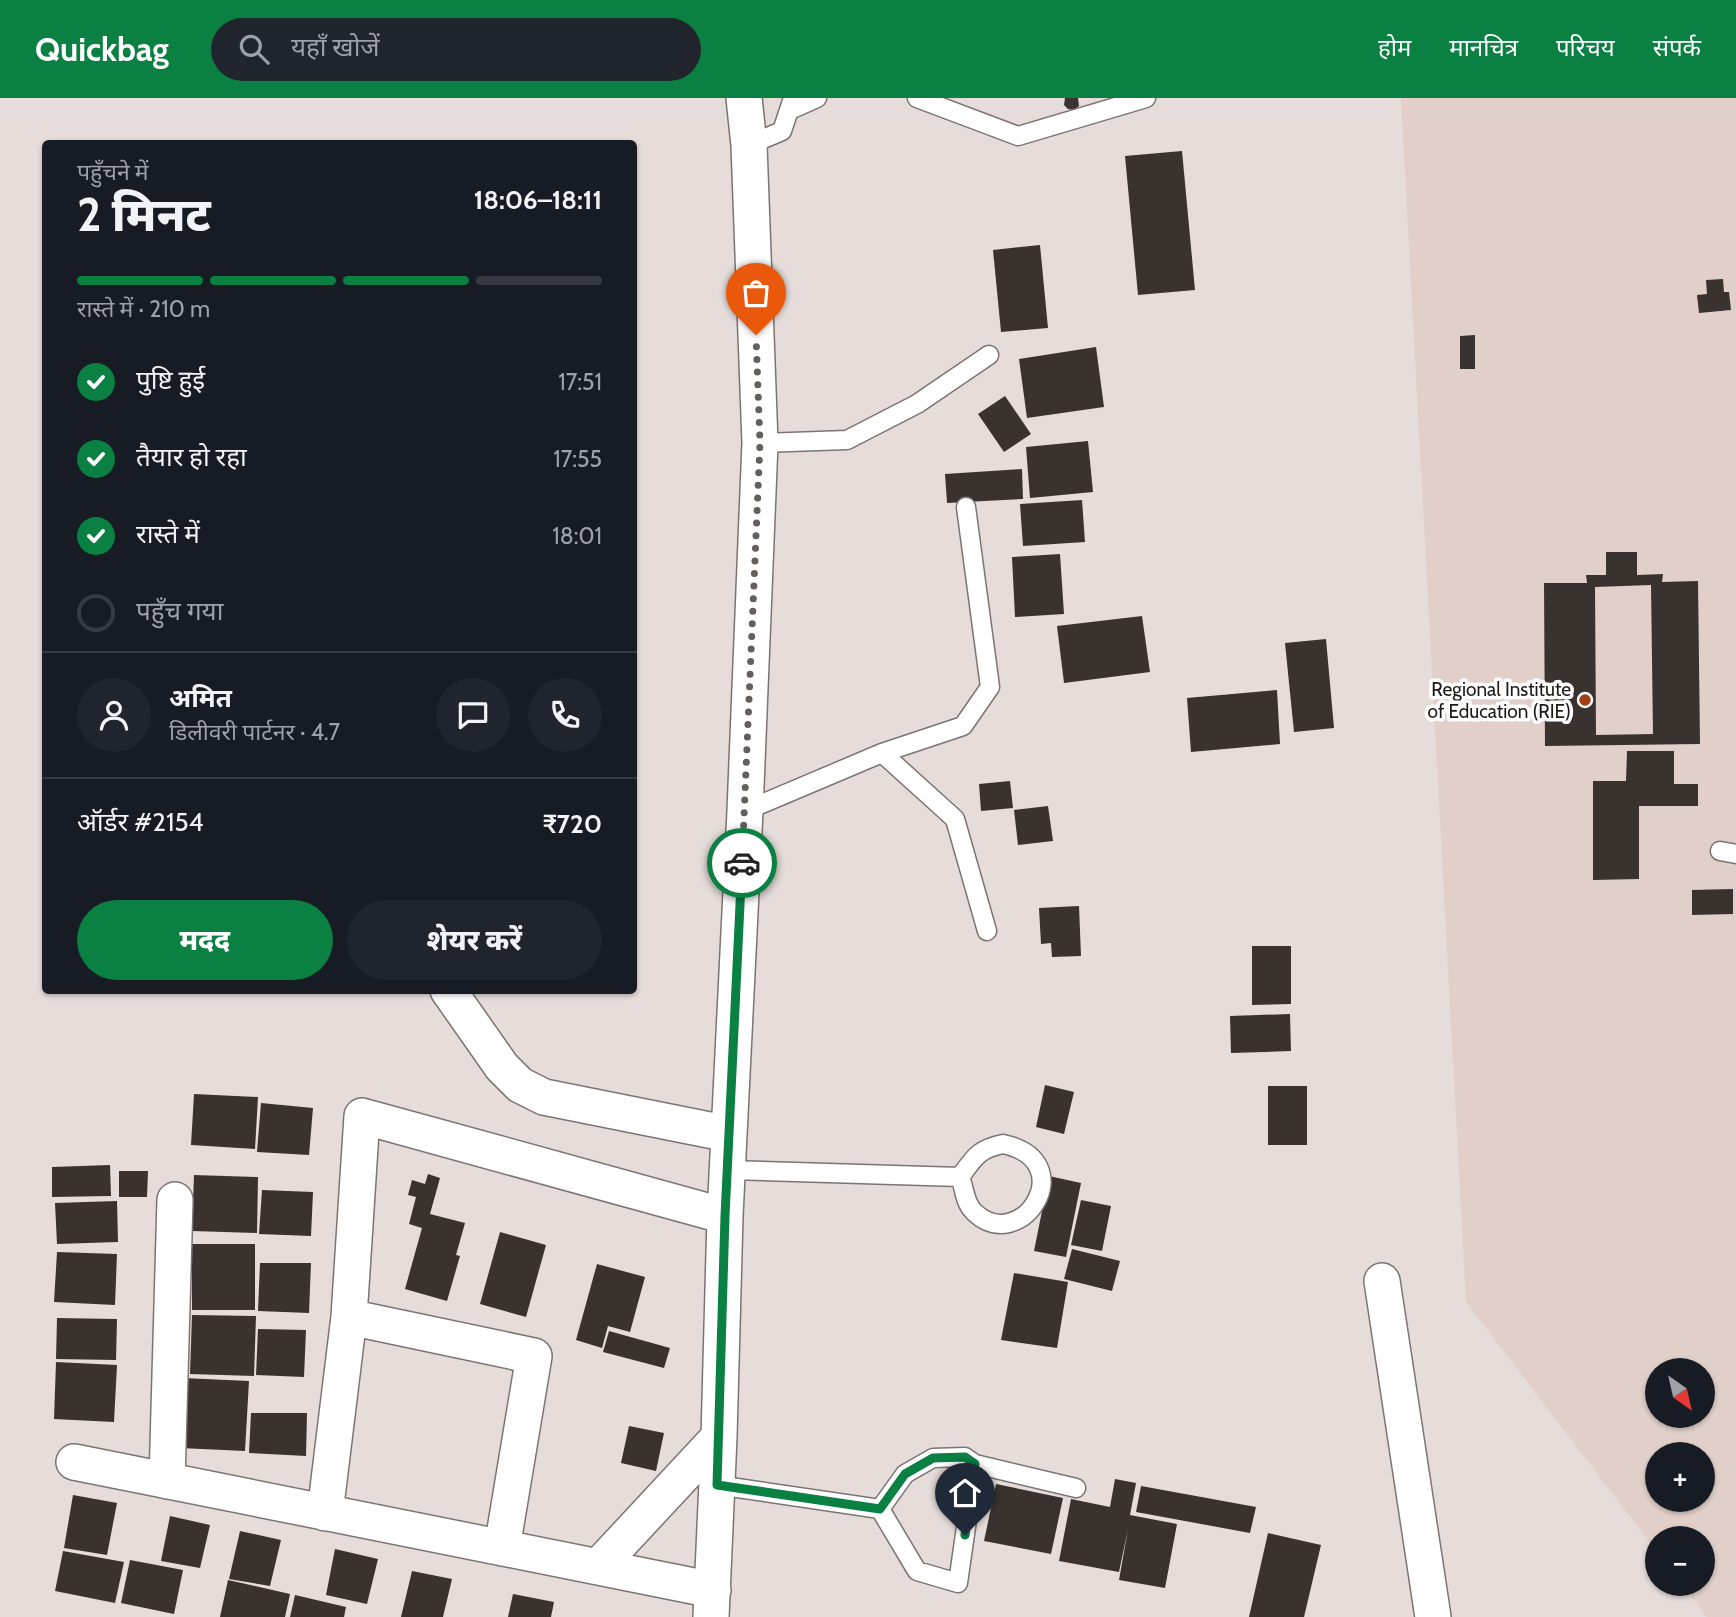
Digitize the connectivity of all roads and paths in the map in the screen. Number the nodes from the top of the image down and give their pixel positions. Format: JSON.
{"nodes":[{"id":1,"x":744,"y":98,"type":"edge"},
{"id":2,"x":817,"y":98,"type":"edge"},
{"id":3,"x":917,"y":98,"type":"edge"},
{"id":4,"x":1146,"y":98,"type":"edge"},
{"id":5,"x":791,"y":104,"type":"edge"},
{"id":6,"x":749,"y":145,"type":"junction"},
{"id":7,"x":989,"y":355,"type":"dead end"},
{"id":8,"x":760,"y":443,"type":"junction"},
{"id":9,"x":966,"y":507,"type":"dead end"},
{"id":10,"x":882,"y":754,"type":"junction"},
{"id":11,"x":745,"y":811,"type":"junction"},
{"id":12,"x":987,"y":931,"type":"dead end"},
{"id":13,"x":451,"y":994,"type":"edge"},
{"id":14,"x":729,"y":1134,"type":"junction"},
{"id":15,"x":728,"y":1170,"type":"junction"},
{"id":16,"x":960,"y":1177,"type":"junction"},
{"id":17,"x":175,"y":1200,"type":"dead end"},
{"id":18,"x":725,"y":1216,"type":"junction"},
{"id":19,"x":1382,"y":1281,"type":"dead end"},
{"id":20,"x":349,"y":1317,"type":"junction"},
{"id":21,"x":719,"y":1437,"type":"junction"},
{"id":22,"x":74,"y":1462,"type":"dead end"},
{"id":23,"x":975,"y":1464,"type":"junction"},
{"id":24,"x":167,"y":1481,"type":"junction"},
{"id":25,"x":717,"y":1485,"type":"junction"},
{"id":26,"x":1076,"y":1489,"type":"dead end"},
{"id":27,"x":880,"y":1509,"type":"junction"},
{"id":28,"x":325,"y":1513,"type":"junction"},
{"id":29,"x":502,"y":1549,"type":"junction"},
{"id":30,"x":598,"y":1567,"type":"junction"},
{"id":31,"x":712,"y":1604,"type":"edge"},
{"id":32,"x":1433,"y":1617,"type":"edge"}],
"edges":[{"from":1,"to":6,"type":"street"},
{"from":2,"to":5,"type":"lane"},
{"from":3,"to":4,"type":"lane"},
{"from":5,"to":6,"type":"lane"},
{"from":6,"to":8,"type":"street"},
{"from":7,"to":8,"type":"lane"},
{"from":8,"to":11,"type":"street"},
{"from":9,"to":10,"type":"lane"},
{"from":10,"to":11,"type":"lane"},
{"from":10,"to":12,"type":"lane"},
{"from":11,"to":14,"type":"street"},
{"from":13,"to":14,"type":"street"},
{"from":14,"to":15,"type":"street"},
{"from":15,"to":16,"type":"lane"},
{"from":15,"to":18,"type":"street"},
{"from":16,"to":16,"type":"lane"},
{"from":17,"to":24,"type":"street"},
{"from":18,"to":20,"type":"street"},
{"from":18,"to":21,"type":"street"},
{"from":19,"to":32,"type":"street"},
{"from":20,"to":28,"type":"street"},
{"from":20,"to":29,"type":"street"},
{"from":21,"to":25,"type":"street"},
{"from":21,"to":30,"type":"street"},
{"from":22,"to":24,"type":"street"},
{"from":23,"to":26,"type":"lane"},
{"from":23,"to":27,"type":"lane"},
{"from":23,"to":27,"type":"lane"},
{"from":24,"to":28,"type":"street"},
{"from":25,"to":27,"type":"lane"},
{"from":25,"to":31,"type":"street"},
{"from":28,"to":29,"type":"street"},
{"from":29,"to":30,"type":"street"},
{"from":30,"to":31,"type":"street"}]}
